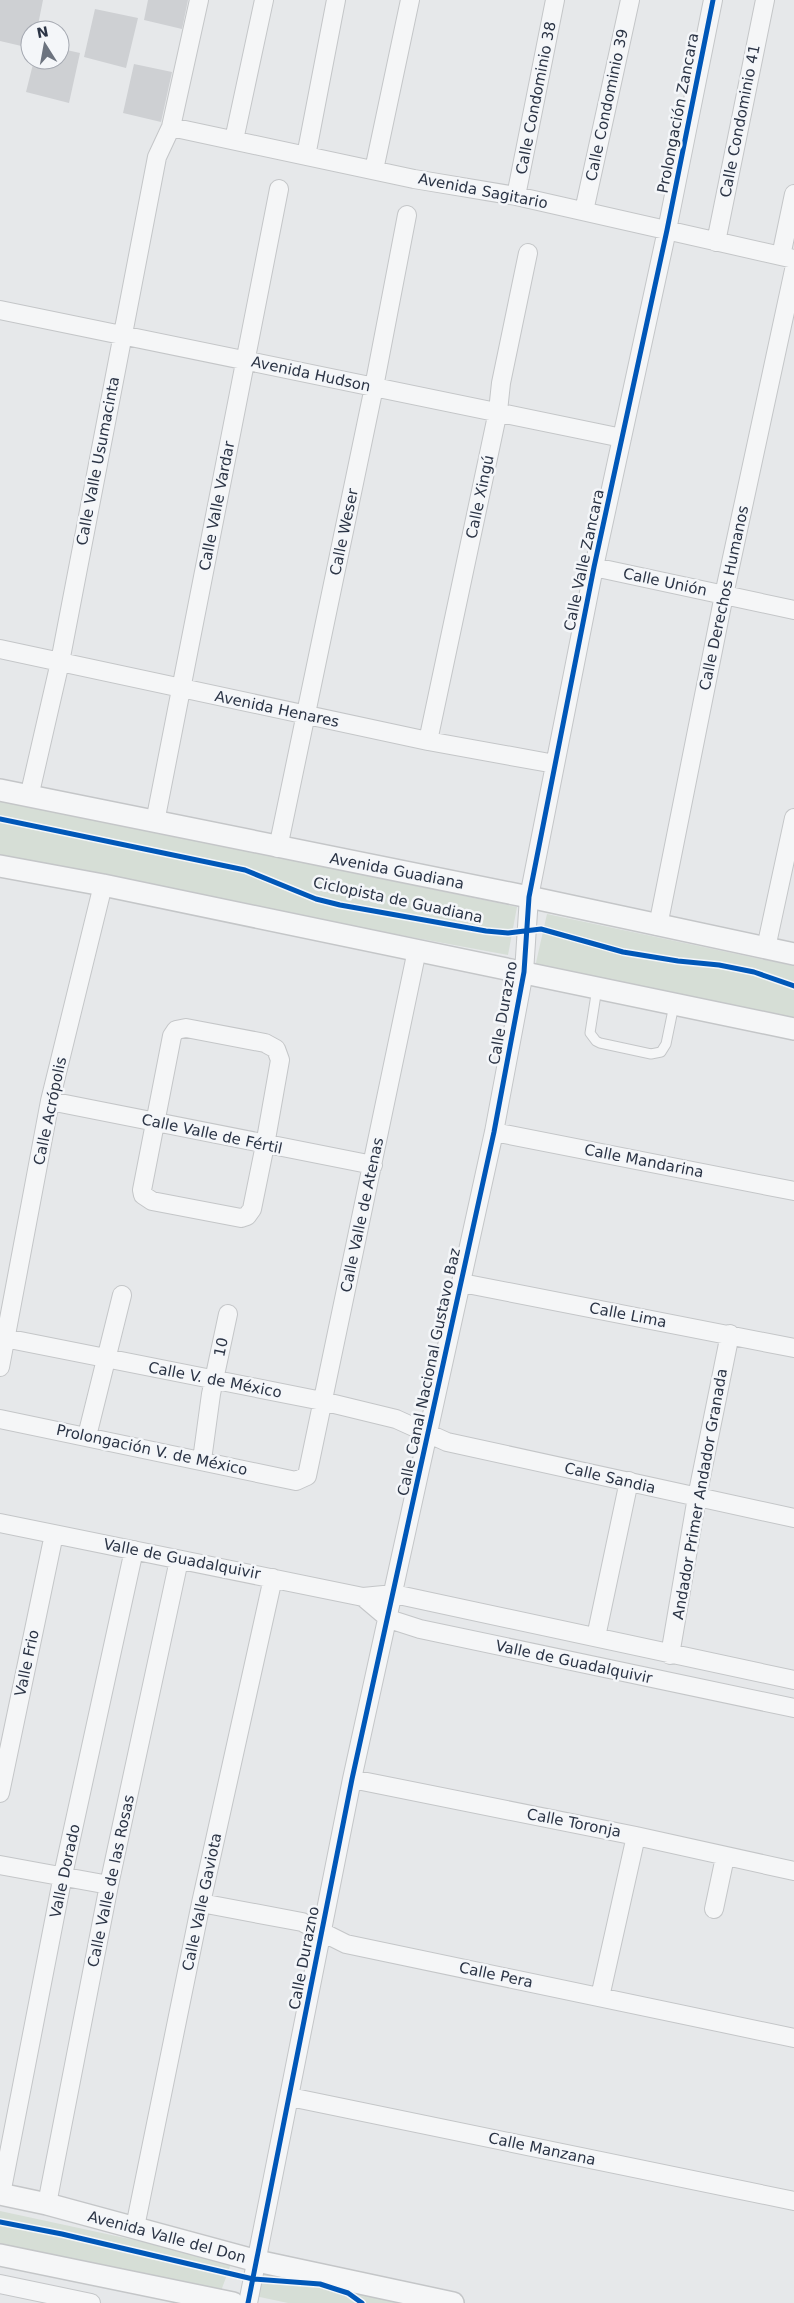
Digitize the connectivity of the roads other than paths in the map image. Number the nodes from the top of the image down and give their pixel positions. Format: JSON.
{"nodes":[{"id":1,"x":199,"y":0,"type":"edge"},
{"id":2,"x":264,"y":0,"type":"edge"},
{"id":3,"x":336,"y":0,"type":"edge"},
{"id":4,"x":410,"y":0,"type":"edge"},
{"id":5,"x":555,"y":0,"type":"edge"},
{"id":6,"x":630,"y":0,"type":"edge"},
{"id":7,"x":713,"y":0,"type":"edge"},
{"id":8,"x":765,"y":0,"type":"edge"},
{"id":9,"x":171,"y":127,"type":"junction"},
{"id":10,"x":234,"y":140,"type":"junction"},
{"id":11,"x":306,"y":156,"type":"junction"},
{"id":12,"x":374,"y":170,"type":"junction"},
{"id":13,"x":279,"y":189,"type":"dead end"},
{"id":14,"x":794,"y":194,"type":"edge"},
{"id":15,"x":516,"y":196,"type":"junction"},
{"id":16,"x":584,"y":211,"type":"junction"},
{"id":17,"x":407,"y":216,"type":"dead end"},
{"id":18,"x":667,"y":230,"type":"junction"},
{"id":19,"x":716,"y":242,"type":"junction"},
{"id":20,"x":528,"y":253,"type":"dead end"},
{"id":21,"x":788,"y":258,"type":"edge"},
{"id":22,"x":794,"y":270,"type":"edge"},
{"id":23,"x":0,"y":310,"type":"edge"},
{"id":24,"x":123,"y":335,"type":"junction"},
{"id":25,"x":245,"y":360,"type":"junction"},
{"id":26,"x":374,"y":386,"type":"junction"},
{"id":27,"x":498,"y":411,"type":"junction"},
{"id":28,"x":622,"y":438,"type":"junction"},
{"id":29,"x":594,"y":567,"type":"junction"},
{"id":30,"x":724,"y":595,"type":"junction"},
{"id":31,"x":794,"y":610,"type":"edge"},
{"id":32,"x":0,"y":649,"type":"edge"},
{"id":33,"x":60,"y":662,"type":"junction"},
{"id":34,"x":182,"y":689,"type":"junction"},
{"id":35,"x":306,"y":715,"type":"junction"},
{"id":36,"x":428,"y":741,"type":"junction"},
{"id":37,"x":555,"y":764,"type":"junction"},
{"id":38,"x":0,"y":790,"type":"edge"},
{"id":39,"x":29,"y":797,"type":"junction"},
{"id":40,"x":794,"y":818,"type":"edge"},
{"id":41,"x":155,"y":822,"type":"junction"},
{"id":42,"x":278,"y":848,"type":"junction"},
{"id":43,"x":0,"y":866,"type":"edge"},
{"id":44,"x":103,"y":885,"type":"junction"},
{"id":45,"x":529,"y":897,"type":"junction"},
{"id":46,"x":658,"y":926,"type":"junction"},
{"id":47,"x":766,"y":948,"type":"junction"},
{"id":48,"x":417,"y":950,"type":"junction"},
{"id":49,"x":794,"y":954,"type":"edge"},
{"id":50,"x":524,"y":972,"type":"junction"},
{"id":51,"x":597,"y":988,"type":"junction"},
{"id":52,"x":674,"y":1003,"type":"junction"},
{"id":53,"x":794,"y":1029,"type":"edge"},
{"id":54,"x":50,"y":1102,"type":"junction"},
{"id":55,"x":154,"y":1121,"type":"junction"},
{"id":56,"x":494,"y":1132,"type":"junction"},
{"id":57,"x":265,"y":1145,"type":"junction"},
{"id":58,"x":373,"y":1165,"type":"junction"},
{"id":59,"x":794,"y":1191,"type":"edge"},
{"id":60,"x":462,"y":1283,"type":"junction"},
{"id":61,"x":122,"y":1295,"type":"dead end"},
{"id":62,"x":228,"y":1314,"type":"dead end"},
{"id":63,"x":730,"y":1334,"type":"junction"},
{"id":64,"x":3,"y":1338,"type":"edge"},
{"id":65,"x":794,"y":1348,"type":"edge"},
{"id":66,"x":105,"y":1358,"type":"junction"},
{"id":67,"x":0,"y":1367,"type":"edge"},
{"id":68,"x":214,"y":1380,"type":"junction"},
{"id":69,"x":322,"y":1401,"type":"junction"},
{"id":70,"x":0,"y":1419,"type":"edge"},
{"id":71,"x":428,"y":1432,"type":"junction"},
{"id":72,"x":87,"y":1436,"type":"junction"},
{"id":73,"x":202,"y":1460,"type":"junction"},
{"id":74,"x":304,"y":1479,"type":"joint"},
{"id":75,"x":628,"y":1482,"type":"junction"},
{"id":76,"x":697,"y":1497,"type":"junction"},
{"id":77,"x":794,"y":1518,"type":"edge"},
{"id":78,"x":0,"y":1523,"type":"edge"},
{"id":79,"x":54,"y":1534,"type":"junction"},
{"id":80,"x":134,"y":1550,"type":"junction"},
{"id":81,"x":179,"y":1560,"type":"junction"},
{"id":82,"x":273,"y":1578,"type":"junction"},
{"id":83,"x":394,"y":1594,"type":"junction"},
{"id":84,"x":363,"y":1597,"type":"junction"},
{"id":85,"x":389,"y":1619,"type":"junction"},
{"id":86,"x":596,"y":1638,"type":"junction"},
{"id":87,"x":670,"y":1655,"type":"junction"},
{"id":88,"x":794,"y":1680,"type":"edge"},
{"id":89,"x":794,"y":1708,"type":"edge"},
{"id":90,"x":352,"y":1779,"type":"junction"},
{"id":91,"x":0,"y":1793,"type":"edge"},
{"id":92,"x":636,"y":1836,"type":"junction"},
{"id":93,"x":725,"y":1857,"type":"junction"},
{"id":94,"x":0,"y":1865,"type":"edge"},
{"id":95,"x":794,"y":1871,"type":"edge"},
{"id":96,"x":64,"y":1875,"type":"junction"},
{"id":97,"x":109,"y":1885,"type":"junction"},
{"id":98,"x":201,"y":1903,"type":"junction"},
{"id":99,"x":714,"y":1909,"type":"dead end"},
{"id":100,"x":322,"y":1932,"type":"junction"},
{"id":101,"x":600,"y":1997,"type":"junction"},
{"id":102,"x":794,"y":2038,"type":"edge"},
{"id":103,"x":290,"y":2097,"type":"junction"},
{"id":104,"x":0,"y":2194,"type":"edge"},
{"id":105,"x":794,"y":2201,"type":"edge"},
{"id":106,"x":47,"y":2204,"type":"junction"},
{"id":107,"x":136,"y":2227,"type":"junction"},
{"id":108,"x":0,"y":2255,"type":"edge"},
{"id":109,"x":257,"y":2261,"type":"junction"},
{"id":110,"x":0,"y":2284,"type":"edge"},
{"id":111,"x":91,"y":2303,"type":"edge"},
{"id":112,"x":235,"y":2303,"type":"edge"},
{"id":113,"x":453,"y":2303,"type":"edge"}],
"edges":[{"from":1,"to":9,"type":"street","name":"Calle Valle Usumacinta"},
{"from":2,"to":10,"type":"street"},
{"from":3,"to":11,"type":"street"},
{"from":4,"to":12,"type":"street"},
{"from":5,"to":15,"type":"street","name":"Calle Condominio 38"},
{"from":6,"to":16,"type":"street","name":"Calle Condominio 39"},
{"from":7,"to":18,"type":"street","name":"Prolongación Zancara"},
{"from":8,"to":19,"type":"street","name":"Calle Condominio 41"},
{"from":9,"to":10,"type":"street","name":"Avenida Sagitario"},
{"from":9,"to":24,"type":"street","name":"Calle Valle Usumacinta"},
{"from":10,"to":11,"type":"street","name":"Avenida Sagitario"},
{"from":11,"to":12,"type":"street","name":"Avenida Sagitario"},
{"from":12,"to":15,"type":"street","name":"Avenida Sagitario"},
{"from":13,"to":25,"type":"street","name":"Calle Valle Vardar"},
{"from":14,"to":21,"type":"street"},
{"from":15,"to":16,"type":"street","name":"Avenida Sagitario"},
{"from":16,"to":18,"type":"street","name":"Avenida Sagitario"},
{"from":17,"to":26,"type":"street","name":"Calle Weser"},
{"from":18,"to":19,"type":"street","name":"Avenida Sagitario"},
{"from":18,"to":28,"type":"street","name":"Calle Valle Zancara"},
{"from":19,"to":21,"type":"street","name":"Avenida Sagitario"},
{"from":20,"to":27,"type":"street","name":"Calle Xingú"},
{"from":22,"to":30,"type":"street","name":"Calle Derechos Humanos"},
{"from":23,"to":24,"type":"street","name":"Avenida Hudson"},
{"from":24,"to":25,"type":"street","name":"Avenida Hudson"},
{"from":24,"to":33,"type":"street","name":"Calle Valle Usumacinta"},
{"from":25,"to":26,"type":"street","name":"Avenida Hudson"},
{"from":25,"to":34,"type":"street","name":"Calle Valle Vardar"},
{"from":26,"to":27,"type":"street","name":"Avenida Hudson"},
{"from":26,"to":35,"type":"street","name":"Calle Weser"},
{"from":27,"to":28,"type":"street","name":"Avenida Hudson"},
{"from":27,"to":36,"type":"street","name":"Calle Xingú"},
{"from":28,"to":29,"type":"street","name":"Calle Valle Zancara"},
{"from":29,"to":30,"type":"street","name":"Calle Unión"},
{"from":29,"to":37,"type":"street","name":"Calle Valle Zancara"},
{"from":30,"to":31,"type":"street","name":"Calle Unión"},
{"from":30,"to":46,"type":"street","name":"Calle Derechos Humanos"},
{"from":32,"to":33,"type":"street","name":"Avenida Henares"},
{"from":33,"to":34,"type":"street","name":"Avenida Henares"},
{"from":33,"to":39,"type":"street","name":"Calle Valle Usumacinta"},
{"from":34,"to":35,"type":"street","name":"Avenida Henares"},
{"from":34,"to":41,"type":"street","name":"Calle Valle Vardar"},
{"from":35,"to":36,"type":"street","name":"Avenida Henares"},
{"from":35,"to":42,"type":"street","name":"Calle Weser"},
{"from":36,"to":37,"type":"street","name":"Avenida Henares"},
{"from":37,"to":45,"type":"street","name":"Calle Valle Zancara"},
{"from":38,"to":39,"type":"street","name":"Avenida Guadiana"},
{"from":39,"to":41,"type":"street","name":"Avenida Guadiana"},
{"from":40,"to":47,"type":"street"},
{"from":41,"to":42,"type":"street","name":"Avenida Guadiana"},
{"from":42,"to":45,"type":"street","name":"Avenida Guadiana"},
{"from":43,"to":44,"type":"street"},
{"from":44,"to":48,"type":"street"},
{"from":44,"to":54,"type":"street","name":"Calle Acrópolis"},
{"from":45,"to":46,"type":"street","name":"Avenida Guadiana"},
{"from":45,"to":50,"type":"street","name":"Calle Durazno"},
{"from":46,"to":47,"type":"street","name":"Avenida Guadiana"},
{"from":47,"to":49,"type":"street","name":"Avenida Guadiana"},
{"from":48,"to":50,"type":"street"},
{"from":48,"to":58,"type":"street","name":"Calle Valle de Atenas"},
{"from":50,"to":51,"type":"street"},
{"from":50,"to":56,"type":"street","name":"Calle Durazno"},
{"from":51,"to":52,"type":"street"},
{"from":51,"to":52,"type":"lane"},
{"from":52,"to":53,"type":"street"},
{"from":54,"to":55,"type":"street","name":"Calle Valle de Fértil"},
{"from":54,"to":64,"type":"street","name":"Calle Acrópolis"},
{"from":55,"to":57,"type":"street","name":"Calle Valle de Fértil"},
{"from":55,"to":57,"type":"street"},
{"from":55,"to":57,"type":"street"},
{"from":56,"to":59,"type":"street","name":"Calle Mandarina"},
{"from":56,"to":60,"type":"street","name":"Calle Canal Nacional Gustavo Baz"},
{"from":57,"to":58,"type":"street","name":"Calle Valle de Fértil"},
{"from":58,"to":69,"type":"street","name":"Calle Valle de Atenas"},
{"from":60,"to":63,"type":"street","name":"Calle Lima"},
{"from":60,"to":71,"type":"street","name":"Calle Canal Nacional Gustavo Baz"},
{"from":61,"to":66,"type":"street"},
{"from":62,"to":68,"type":"street","name":"10"},
{"from":63,"to":65,"type":"street","name":"Calle Lima"},
{"from":63,"to":76,"type":"street","name":"Andador Primer Andador Granada"},
{"from":64,"to":66,"type":"street","name":"Calle V. de México"},
{"from":64,"to":67,"type":"street","name":"Calle Acrópolis"},
{"from":66,"to":68,"type":"street","name":"Calle V. de México"},
{"from":66,"to":72,"type":"street"},
{"from":68,"to":69,"type":"street","name":"Calle V. de México"},
{"from":68,"to":73,"type":"street","name":"10"},
{"from":69,"to":71,"type":"street","name":"Calle V. de México"},
{"from":69,"to":74,"type":"street","name":"Calle Valle de Atenas"},
{"from":70,"to":72,"type":"street","name":"Prolongación V. de México"},
{"from":71,"to":75,"type":"street","name":"Calle Sandia"},
{"from":71,"to":83,"type":"street","name":"Calle Canal Nacional Gustavo Baz"},
{"from":72,"to":73,"type":"street","name":"Prolongación V. de México"},
{"from":73,"to":74,"type":"street","name":"Prolongación V. de México"},
{"from":75,"to":76,"type":"street","name":"Calle Sandia"},
{"from":75,"to":86,"type":"street"},
{"from":76,"to":77,"type":"street","name":"Calle Sandia"},
{"from":76,"to":87,"type":"street","name":"Andador Primer Andador Granada"},
{"from":78,"to":79,"type":"street","name":"Valle de Guadalquivir"},
{"from":79,"to":80,"type":"street","name":"Valle de Guadalquivir"},
{"from":79,"to":91,"type":"street","name":"Valle Frio"},
{"from":80,"to":81,"type":"street","name":"Valle de Guadalquivir"},
{"from":80,"to":96,"type":"street","name":"Valle Dorado"},
{"from":81,"to":82,"type":"street","name":"Valle de Guadalquivir"},
{"from":81,"to":97,"type":"street","name":"Calle Valle de las Rosas"},
{"from":82,"to":84,"type":"street","name":"Valle de Guadalquivir"},
{"from":82,"to":98,"type":"street","name":"Calle Valle Gaviota"},
{"from":83,"to":84,"type":"street","name":"Valle de Guadalquivir"},
{"from":83,"to":85,"type":"street","name":"Calle Canal Nacional Gustavo Baz"},
{"from":83,"to":86,"type":"street","name":"Valle de Guadalquivir"},
{"from":84,"to":85,"type":"street","name":"Valle de Guadalquivir"},
{"from":85,"to":89,"type":"street","name":"Valle de Guadalquivir"},
{"from":85,"to":90,"type":"street","name":"Calle Durazno"},
{"from":86,"to":87,"type":"street","name":"Valle de Guadalquivir"},
{"from":87,"to":88,"type":"street","name":"Valle de Guadalquivir"},
{"from":90,"to":92,"type":"street","name":"Calle Toronja"},
{"from":90,"to":100,"type":"street","name":"Calle Durazno"},
{"from":92,"to":93,"type":"street","name":"Calle Toronja"},
{"from":92,"to":101,"type":"street"},
{"from":93,"to":95,"type":"street","name":"Calle Toronja"},
{"from":93,"to":99,"type":"street"},
{"from":94,"to":96,"type":"street"},
{"from":96,"to":97,"type":"street"},
{"from":96,"to":104,"type":"street","name":"Valle Dorado"},
{"from":97,"to":106,"type":"street","name":"Calle Valle de las Rosas"},
{"from":98,"to":100,"type":"street","name":"Calle Pera"},
{"from":98,"to":107,"type":"street","name":"Calle Valle Gaviota"},
{"from":100,"to":101,"type":"street","name":"Calle Pera"},
{"from":100,"to":103,"type":"street","name":"Calle Durazno"},
{"from":101,"to":102,"type":"street","name":"Calle Pera"},
{"from":103,"to":105,"type":"street","name":"Calle Manzana"},
{"from":103,"to":109,"type":"street","name":"Calle Durazno"},
{"from":104,"to":106,"type":"street","name":"Avenida Valle del Don"},
{"from":106,"to":107,"type":"street","name":"Avenida Valle del Don"},
{"from":107,"to":109,"type":"street","name":"Avenida Valle del Don"},
{"from":108,"to":112,"type":"street"},
{"from":109,"to":112,"type":"street","name":"Calle Durazno"},
{"from":109,"to":113,"type":"street","name":"Avenida Valle del Don"},
{"from":110,"to":111,"type":"street"}]}
